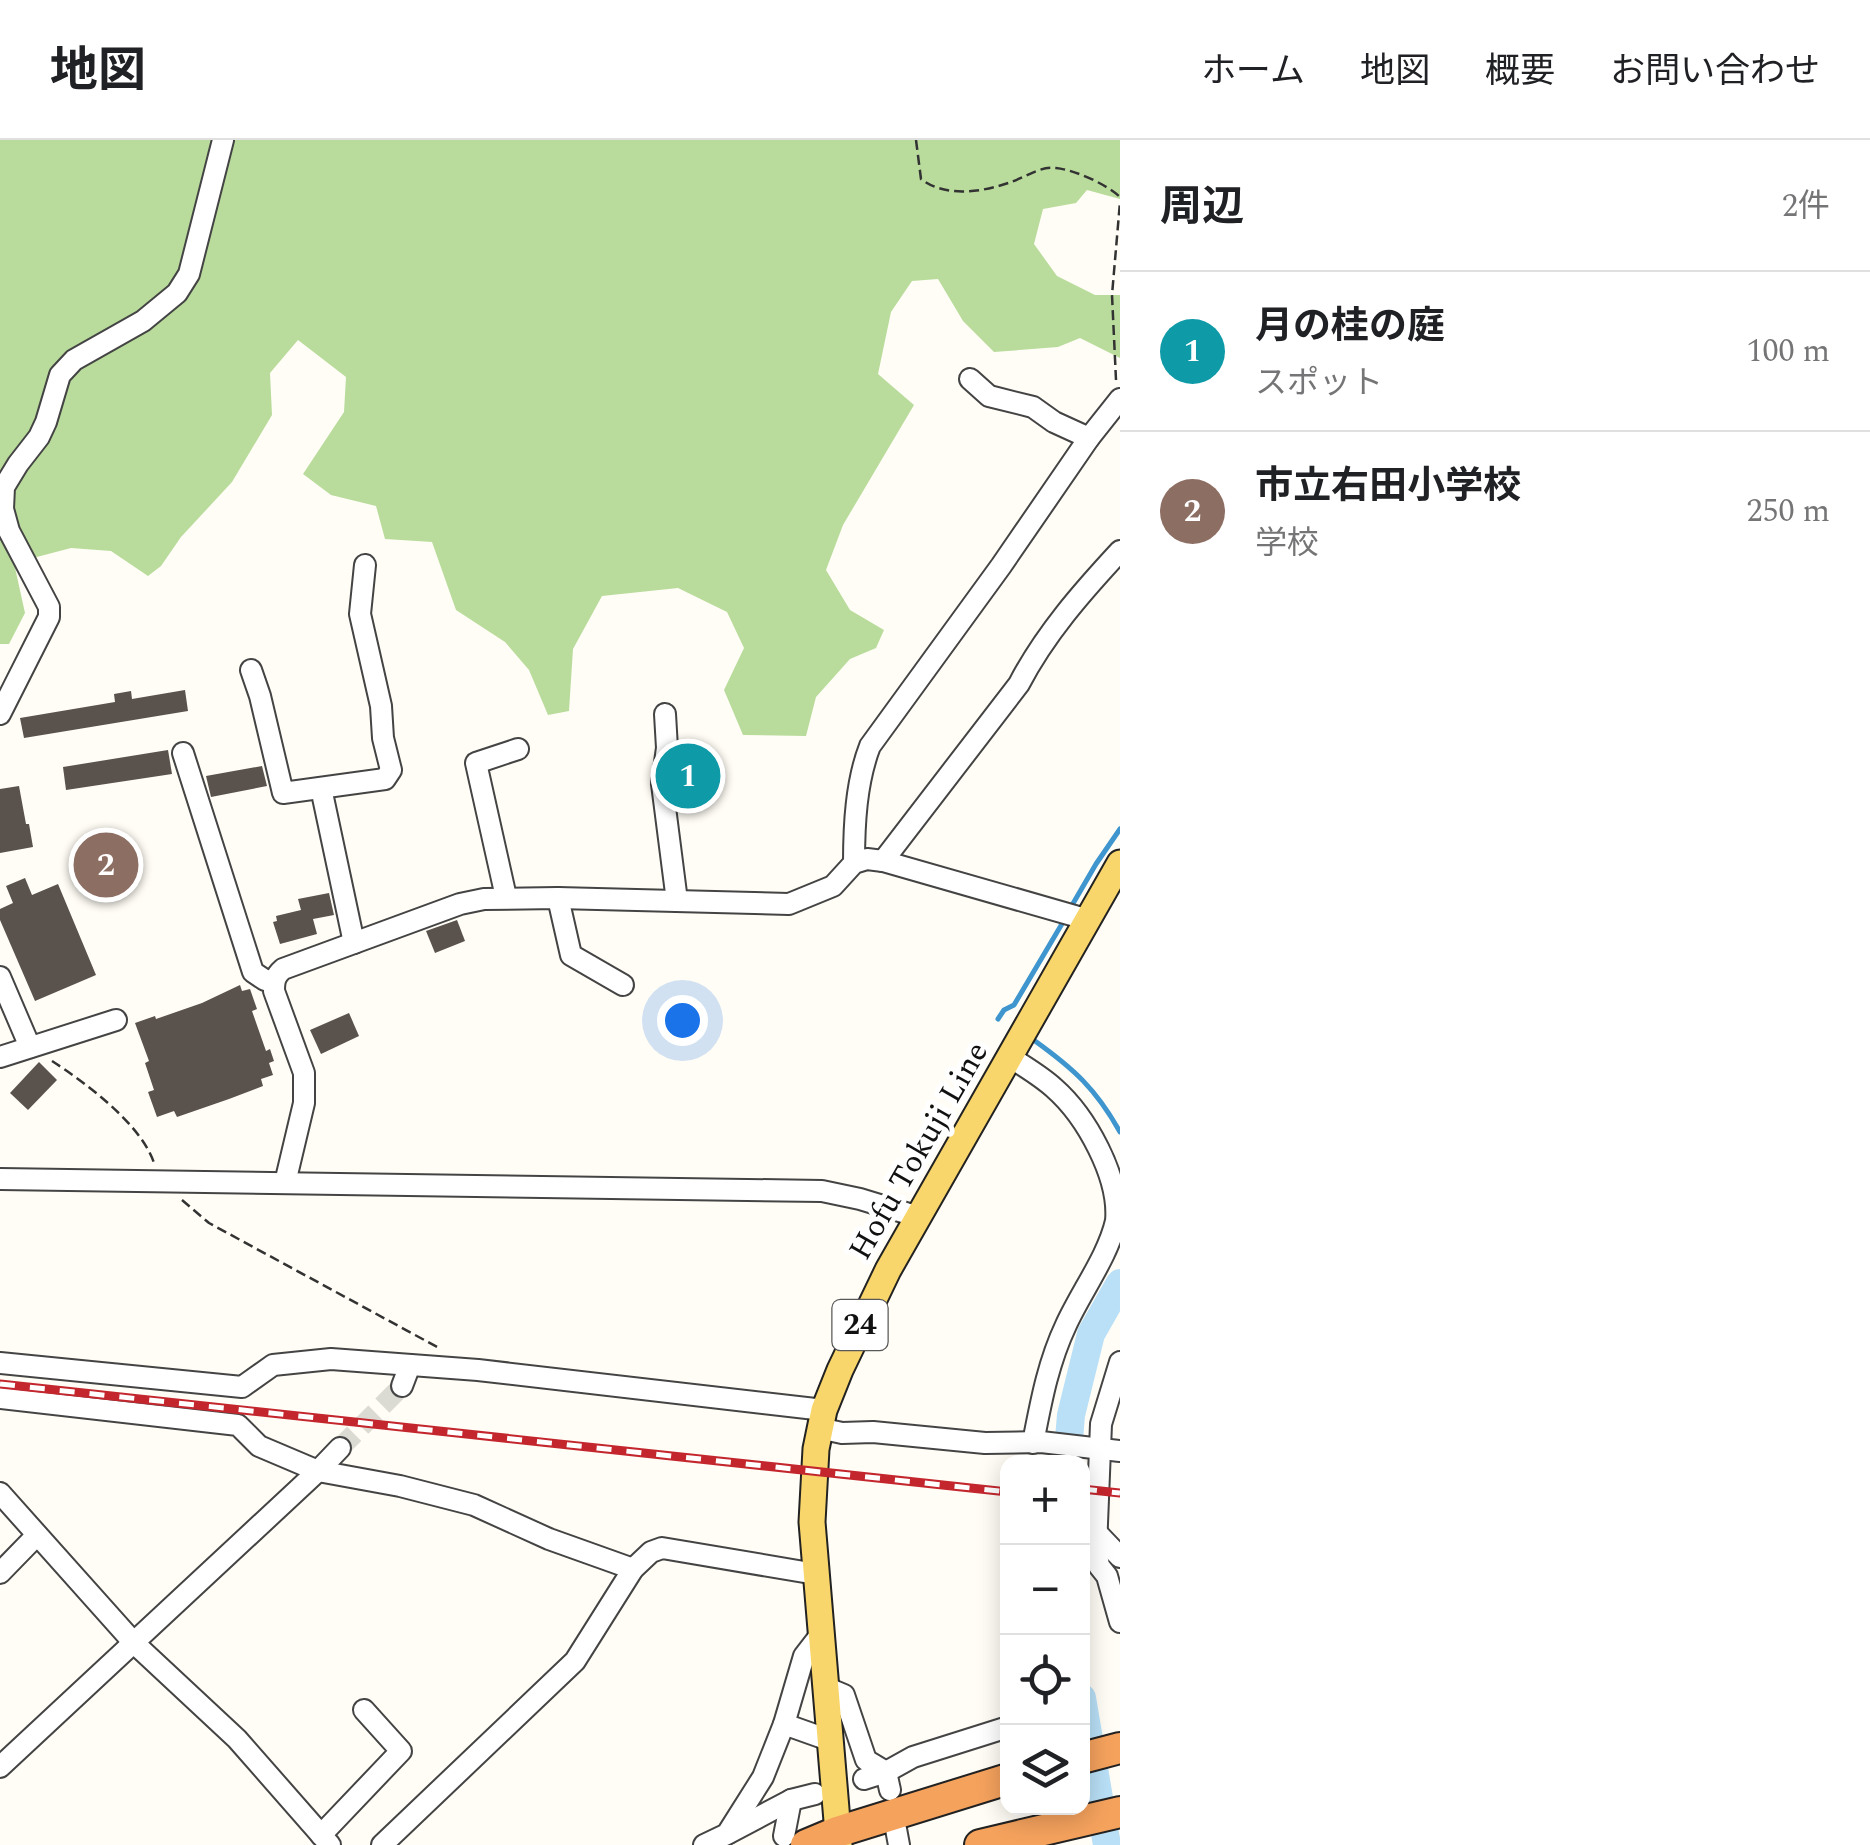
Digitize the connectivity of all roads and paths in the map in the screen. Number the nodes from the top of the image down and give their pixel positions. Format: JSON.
{"nodes":[{"id":1,"x":222,"y":140,"type":"edge"},
{"id":2,"x":916,"y":140,"type":"edge"},
{"id":3,"x":1120,"y":199,"type":"edge"},
{"id":4,"x":970,"y":379,"type":"dead end"},
{"id":5,"x":1117,"y":395,"type":"edge"},
{"id":6,"x":1088,"y":438,"type":"junction"},
{"id":7,"x":1120,"y":552,"type":"edge"},
{"id":8,"x":365,"y":564,"type":"dead end"},
{"id":9,"x":250,"y":670,"type":"dead end"},
{"id":10,"x":0,"y":714,"type":"edge"},
{"id":11,"x":664,"y":714,"type":"dead end"},
{"id":12,"x":518,"y":749,"type":"dead end"},
{"id":13,"x":183,"y":753,"type":"dead end"},
{"id":14,"x":321,"y":788,"type":"junction"},
{"id":15,"x":883,"y":861,"type":"junction"},
{"id":16,"x":854,"y":863,"type":"junction"},
{"id":17,"x":1120,"y":863,"type":"edge"},
{"id":18,"x":506,"y":897,"type":"junction"},
{"id":19,"x":558,"y":898,"type":"junction"},
{"id":20,"x":677,"y":900,"type":"junction"},
{"id":21,"x":1088,"y":920,"type":"junction"},
{"id":22,"x":354,"y":943,"type":"junction"},
{"id":23,"x":0,"y":976,"type":"edge"},
{"id":24,"x":274,"y":981,"type":"junction"},
{"id":25,"x":623,"y":986,"type":"dead end"},
{"id":26,"x":116,"y":1020,"type":"dead end"},
{"id":27,"x":30,"y":1047,"type":"junction"},
{"id":28,"x":1010,"y":1057,"type":"junction"},
{"id":29,"x":0,"y":1058,"type":"edge"},
{"id":30,"x":1118,"y":1177,"type":"edge"},
{"id":31,"x":0,"y":1179,"type":"edge"},
{"id":32,"x":161,"y":1182,"type":"junction"},
{"id":33,"x":285,"y":1183,"type":"junction"},
{"id":34,"x":919,"y":1216,"type":"junction"},
{"id":35,"x":1120,"y":1362,"type":"edge"},
{"id":36,"x":0,"y":1363,"type":"edge"},
{"id":37,"x":410,"y":1365,"type":"junction"},
{"id":38,"x":478,"y":1370,"type":"junction"},
{"id":39,"x":402,"y":1386,"type":"tunnel mouth"},
{"id":40,"x":0,"y":1398,"type":"edge"},
{"id":41,"x":822,"y":1419,"type":"junction"},
{"id":42,"x":1037,"y":1442,"type":"junction"},
{"id":43,"x":340,"y":1448,"type":"tunnel mouth"},
{"id":44,"x":1103,"y":1449,"type":"edge"},
{"id":45,"x":318,"y":1471,"type":"junction"},
{"id":46,"x":0,"y":1492,"type":"edge"},
{"id":47,"x":1096,"y":1534,"type":"junction"},
{"id":48,"x":36,"y":1535,"type":"junction"},
{"id":49,"x":1120,"y":1557,"type":"edge"},
{"id":50,"x":634,"y":1569,"type":"junction"},
{"id":51,"x":0,"y":1573,"type":"edge"},
{"id":52,"x":816,"y":1574,"type":"junction"},
{"id":53,"x":1120,"y":1622,"type":"edge"},
{"id":54,"x":821,"y":1634,"type":"junction"},
{"id":55,"x":134,"y":1642,"type":"junction"},
{"id":56,"x":825,"y":1687,"type":"junction"},
{"id":57,"x":364,"y":1710,"type":"dead end"},
{"id":58,"x":784,"y":1724,"type":"junction"},
{"id":59,"x":1000,"y":1730,"type":"edge"},
{"id":60,"x":829,"y":1740,"type":"junction"},
{"id":61,"x":1117,"y":1749,"type":"edge"},
{"id":62,"x":1090,"y":1756,"type":"edge"},
{"id":63,"x":0,"y":1767,"type":"edge"},
{"id":64,"x":864,"y":1779,"type":"dead end"},
{"id":65,"x":888,"y":1781,"type":"junction"},
{"id":66,"x":1000,"y":1782,"type":"edge"},
{"id":67,"x":815,"y":1794,"type":"dead end"},
{"id":68,"x":791,"y":1800,"type":"junction"},
{"id":69,"x":1120,"y":1812,"type":"edge"},
{"id":70,"x":1120,"y":1829,"type":"edge"},
{"id":71,"x":727,"y":1834,"type":"junction"},
{"id":72,"x":1074,"y":1835,"type":"edge"},
{"id":73,"x":838,"y":1839,"type":"edge"},
{"id":74,"x":325,"y":1840,"type":"edge"},
{"id":75,"x":795,"y":1841,"type":"edge"},
{"id":76,"x":382,"y":1845,"type":"edge"},
{"id":77,"x":704,"y":1845,"type":"edge"},
{"id":78,"x":980,"y":1845,"type":"edge"}],
"edges":[{"from":1,"to":10,"type":"street"},
{"from":2,"to":3,"type":"path"},
{"from":3,"to":5,"type":"path"},
{"from":4,"to":6,"type":"street"},
{"from":5,"to":6,"type":"street"},
{"from":6,"to":16,"type":"street"},
{"from":7,"to":15,"type":"street"},
{"from":8,"to":14,"type":"street"},
{"from":9,"to":14,"type":"street"},
{"from":11,"to":20,"type":"street"},
{"from":12,"to":18,"type":"street"},
{"from":13,"to":24,"type":"street"},
{"from":14,"to":22,"type":"street"},
{"from":15,"to":16,"type":"street"},
{"from":15,"to":21,"type":"street"},
{"from":16,"to":20,"type":"street"},
{"from":17,"to":21,"type":"main road","name":"Hofu Tokuji Line","number":"24"},
{"from":18,"to":19,"type":"street"},
{"from":18,"to":22,"type":"street"},
{"from":19,"to":20,"type":"street"},
{"from":19,"to":25,"type":"street"},
{"from":21,"to":28,"type":"main road","name":"Hofu Tokuji Line","number":"24"},
{"from":22,"to":24,"type":"street"},
{"from":23,"to":27,"type":"street"},
{"from":24,"to":33,"type":"street"},
{"from":26,"to":27,"type":"street"},
{"from":27,"to":29,"type":"street"},
{"from":27,"to":32,"type":"path"},
{"from":28,"to":30,"type":"street"},
{"from":28,"to":34,"type":"main road","name":"Hofu Tokuji Line","number":"24"},
{"from":30,"to":42,"type":"street"},
{"from":31,"to":32,"type":"street"},
{"from":32,"to":33,"type":"street"},
{"from":32,"to":38,"type":"path"},
{"from":33,"to":34,"type":"street"},
{"from":34,"to":41,"type":"main road","name":"Hofu Tokuji Line","number":"24"},
{"from":35,"to":44,"type":"street"},
{"from":36,"to":37,"type":"street"},
{"from":37,"to":38,"type":"street"},
{"from":37,"to":39,"type":"street"},
{"from":38,"to":41,"type":"street"},
{"from":40,"to":45,"type":"street"},
{"from":41,"to":42,"type":"street"},
{"from":41,"to":52,"type":"main road","name":"Hofu Tokuji Line","number":"24"},
{"from":42,"to":44,"type":"street"},
{"from":43,"to":45,"type":"street"},
{"from":44,"to":47,"type":"street"},
{"from":45,"to":50,"type":"street"},
{"from":45,"to":55,"type":"street"},
{"from":46,"to":48,"type":"street"},
{"from":47,"to":49,"type":"street"},
{"from":47,"to":53,"type":"street"},
{"from":48,"to":51,"type":"street"},
{"from":48,"to":55,"type":"street"},
{"from":50,"to":52,"type":"street"},
{"from":50,"to":76,"type":"street"},
{"from":52,"to":54,"type":"main road","name":"Hofu Tokuji Line","number":"24"},
{"from":54,"to":56,"type":"main road","name":"Hofu Tokuji Line","number":"24"},
{"from":54,"to":58,"type":"street"},
{"from":55,"to":63,"type":"street"},
{"from":55,"to":74,"type":"street"},
{"from":56,"to":60,"type":"main road","name":"Hofu Tokuji Line","number":"24"},
{"from":56,"to":65,"type":"street"},
{"from":57,"to":74,"type":"street"},
{"from":58,"to":60,"type":"street"},
{"from":58,"to":71,"type":"street"},
{"from":59,"to":65,"type":"street"},
{"from":60,"to":73,"type":"main road","name":"Hofu Tokuji Line","number":"24"},
{"from":61,"to":62,"type":"highway"},
{"from":64,"to":65,"type":"street"},
{"from":66,"to":73,"type":"highway"},
{"from":67,"to":68,"type":"street"},
{"from":68,"to":71,"type":"street"},
{"from":68,"to":75,"type":"street"},
{"from":69,"to":72,"type":"highway"},
{"from":70,"to":72,"type":"highway"},
{"from":71,"to":77,"type":"street"},
{"from":72,"to":78,"type":"highway"},
{"from":73,"to":75,"type":"highway"}]}
